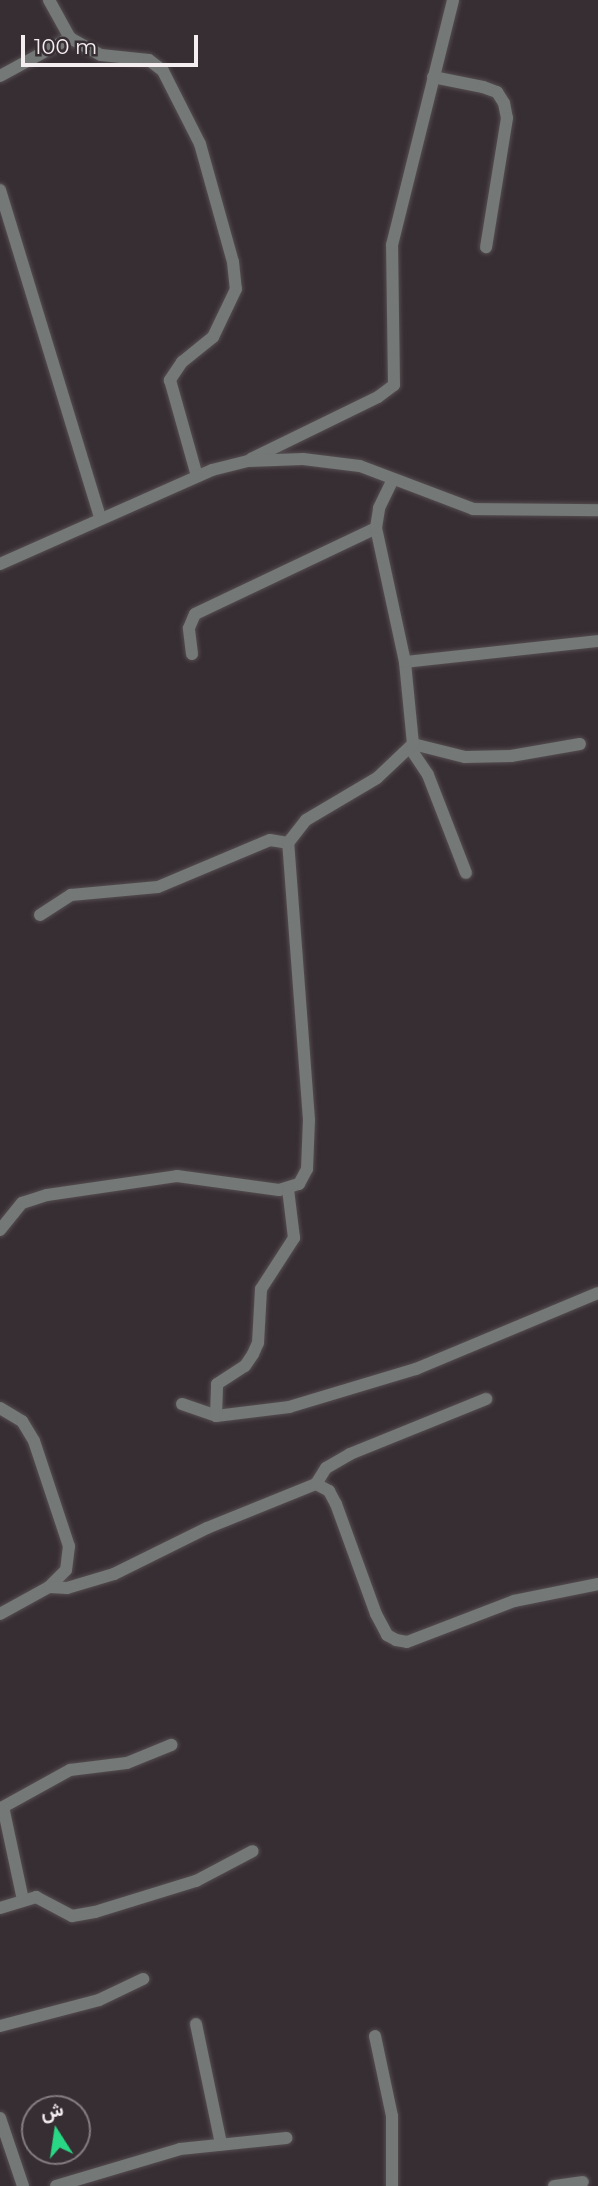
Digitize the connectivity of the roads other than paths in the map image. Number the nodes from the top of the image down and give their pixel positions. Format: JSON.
{"nodes":[{"id":1,"x":49,"y":0,"type":"edge"},
{"id":2,"x":453,"y":0,"type":"edge"},
{"id":3,"x":70,"y":38,"type":"junction"},
{"id":4,"x":0,"y":76,"type":"edge"},
{"id":5,"x":433,"y":77,"type":"junction"},
{"id":6,"x":0,"y":190,"type":"edge"},
{"id":7,"x":486,"y":247,"type":"dead end"},
{"id":8,"x":248,"y":460,"type":"junction"},
{"id":9,"x":197,"y":476,"type":"junction"},
{"id":10,"x":393,"y":479,"type":"junction"},
{"id":11,"x":598,"y":510,"type":"edge"},
{"id":12,"x":100,"y":518,"type":"junction"},
{"id":13,"x":376,"y":528,"type":"junction"},
{"id":14,"x":0,"y":564,"type":"edge"},
{"id":15,"x":598,"y":641,"type":"edge"},
{"id":16,"x":191,"y":654,"type":"dead end"},
{"id":17,"x":405,"y":662,"type":"junction"},
{"id":18,"x":580,"y":744,"type":"dead end"},
{"id":19,"x":412,"y":746,"type":"junction"},
{"id":20,"x":288,"y":843,"type":"junction"},
{"id":21,"x":466,"y":873,"type":"dead end"},
{"id":22,"x":40,"y":915,"type":"dead end"},
{"id":23,"x":288,"y":1189,"type":"junction"},
{"id":24,"x":0,"y":1230,"type":"edge"},
{"id":25,"x":598,"y":1293,"type":"edge"},
{"id":26,"x":486,"y":1399,"type":"dead end"},
{"id":27,"x":182,"y":1404,"type":"dead end"},
{"id":28,"x":0,"y":1408,"type":"edge"},
{"id":29,"x":216,"y":1416,"type":"junction"},
{"id":30,"x":316,"y":1484,"type":"junction"},
{"id":31,"x":598,"y":1584,"type":"edge"},
{"id":32,"x":49,"y":1587,"type":"junction"},
{"id":33,"x":0,"y":1614,"type":"edge"},
{"id":34,"x":171,"y":1745,"type":"dead end"},
{"id":35,"x":253,"y":1851,"type":"dead end"},
{"id":36,"x":23,"y":1900,"type":"junction"},
{"id":37,"x":0,"y":1908,"type":"edge"},
{"id":38,"x":143,"y":1979,"type":"dead end"},
{"id":39,"x":195,"y":2024,"type":"dead end"},
{"id":40,"x":0,"y":2026,"type":"edge"},
{"id":41,"x":375,"y":2036,"type":"dead end"},
{"id":42,"x":0,"y":2118,"type":"edge"},
{"id":43,"x":286,"y":2138,"type":"dead end"},
{"id":44,"x":221,"y":2144,"type":"junction"},
{"id":45,"x":583,"y":2182,"type":"dead end"},
{"id":46,"x":23,"y":2186,"type":"edge"},
{"id":47,"x":56,"y":2186,"type":"edge"},
{"id":48,"x":392,"y":2186,"type":"edge"},
{"id":49,"x":554,"y":2186,"type":"edge"}],
"edges":[{"from":1,"to":3,"type":"street"},
{"from":2,"to":5,"type":"street"},
{"from":3,"to":4,"type":"street"},
{"from":3,"to":9,"type":"street"},
{"from":5,"to":7,"type":"street"},
{"from":5,"to":8,"type":"street"},
{"from":6,"to":12,"type":"street"},
{"from":8,"to":9,"type":"street"},
{"from":8,"to":10,"type":"street"},
{"from":9,"to":12,"type":"street"},
{"from":10,"to":11,"type":"street"},
{"from":10,"to":13,"type":"street"},
{"from":12,"to":14,"type":"street"},
{"from":13,"to":16,"type":"street"},
{"from":13,"to":17,"type":"street"},
{"from":15,"to":17,"type":"street"},
{"from":17,"to":19,"type":"street"},
{"from":18,"to":19,"type":"street"},
{"from":19,"to":20,"type":"street"},
{"from":19,"to":21,"type":"street"},
{"from":20,"to":22,"type":"street"},
{"from":20,"to":23,"type":"street"},
{"from":23,"to":24,"type":"street"},
{"from":23,"to":29,"type":"street"},
{"from":25,"to":29,"type":"street"},
{"from":26,"to":30,"type":"street"},
{"from":27,"to":29,"type":"street"},
{"from":28,"to":32,"type":"street"},
{"from":30,"to":31,"type":"street"},
{"from":30,"to":32,"type":"street"},
{"from":32,"to":33,"type":"street"},
{"from":34,"to":36,"type":"street"},
{"from":35,"to":36,"type":"street"},
{"from":36,"to":37,"type":"street"},
{"from":38,"to":40,"type":"street"},
{"from":39,"to":44,"type":"street"},
{"from":41,"to":48,"type":"street"},
{"from":42,"to":46,"type":"street"},
{"from":43,"to":44,"type":"street"},
{"from":44,"to":47,"type":"street"},
{"from":45,"to":49,"type":"street"}]}
